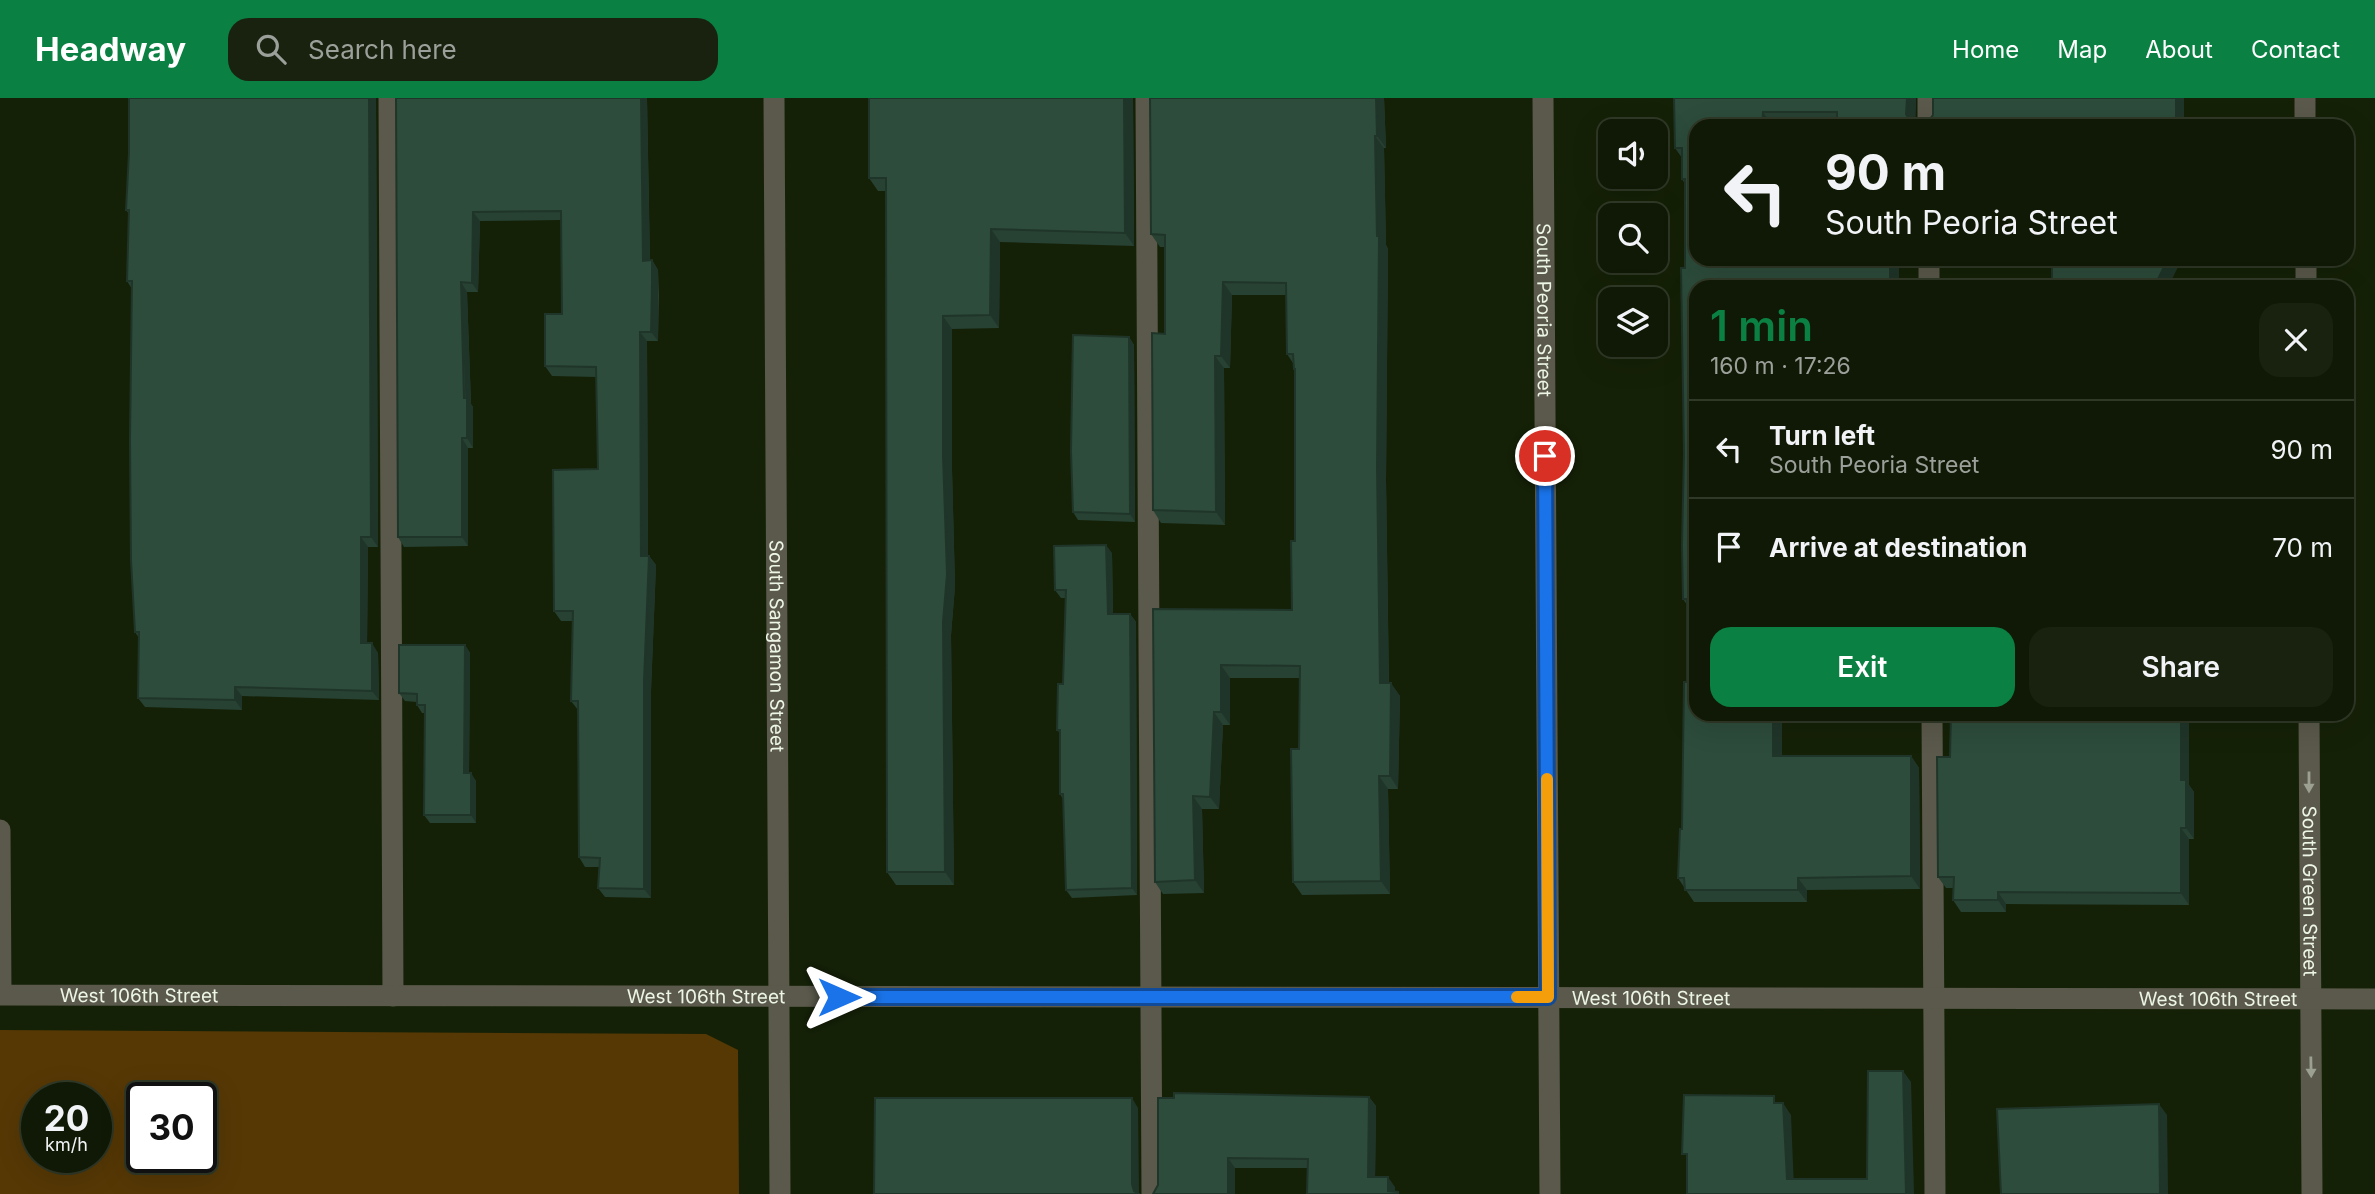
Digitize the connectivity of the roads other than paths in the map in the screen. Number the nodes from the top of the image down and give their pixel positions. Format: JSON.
{"nodes":[{"id":1,"x":389,"y":98,"type":"edge"},
{"id":2,"x":774,"y":98,"type":"edge"},
{"id":3,"x":1146,"y":98,"type":"edge"},
{"id":4,"x":1543,"y":98,"type":"edge"},
{"id":5,"x":1928,"y":98,"type":"edge"},
{"id":6,"x":2305,"y":98,"type":"edge"},
{"id":7,"x":1928,"y":119,"type":"edge"},
{"id":8,"x":2305,"y":119,"type":"edge"},
{"id":9,"x":1932,"y":721,"type":"edge"},
{"id":10,"x":2309,"y":721,"type":"edge"},
{"id":11,"x":0,"y":830,"type":"edge"},
{"id":12,"x":1,"y":995,"type":"edge"},
{"id":13,"x":393,"y":996,"type":"junction"},
{"id":14,"x":779,"y":996,"type":"junction"},
{"id":15,"x":1151,"y":997,"type":"junction"},
{"id":16,"x":1548,"y":997,"type":"junction"},
{"id":17,"x":1933,"y":998,"type":"junction"},
{"id":18,"x":2310,"y":999,"type":"junction"},
{"id":19,"x":2375,"y":999,"type":"edge"},
{"id":20,"x":780,"y":1194,"type":"edge"},
{"id":21,"x":1152,"y":1194,"type":"edge"},
{"id":22,"x":1550,"y":1194,"type":"edge"},
{"id":23,"x":1935,"y":1194,"type":"edge"},
{"id":24,"x":2312,"y":1194,"type":"edge"}],
"edges":[{"from":1,"to":13,"type":"street"},
{"from":2,"to":14,"type":"street","name":"South Sangamon Street"},
{"from":3,"to":15,"type":"street"},
{"from":4,"to":16,"type":"street","name":"South Peoria Street"},
{"from":5,"to":7,"type":"street"},
{"from":6,"to":8,"type":"street"},
{"from":9,"to":17,"type":"street"},
{"from":10,"to":18,"type":"street","name":"South Green Street","one_way":true},
{"from":11,"to":12,"type":"street"},
{"from":12,"to":13,"type":"street","name":"West 106th Street"},
{"from":13,"to":14,"type":"street","name":"West 106th Street"},
{"from":14,"to":15,"type":"street","name":"West 106th Street"},
{"from":14,"to":20,"type":"street","name":"South Sangamon Street"},
{"from":15,"to":16,"type":"street","name":"West 106th Street"},
{"from":15,"to":21,"type":"street"},
{"from":16,"to":17,"type":"street","name":"West 106th Street"},
{"from":16,"to":22,"type":"street","name":"South Peoria Street"},
{"from":17,"to":18,"type":"street","name":"West 106th Street"},
{"from":17,"to":23,"type":"street"},
{"from":18,"to":19,"type":"street","name":"West 106th Street"},
{"from":18,"to":24,"type":"street","name":"South Green Street","one_way":true}]}
